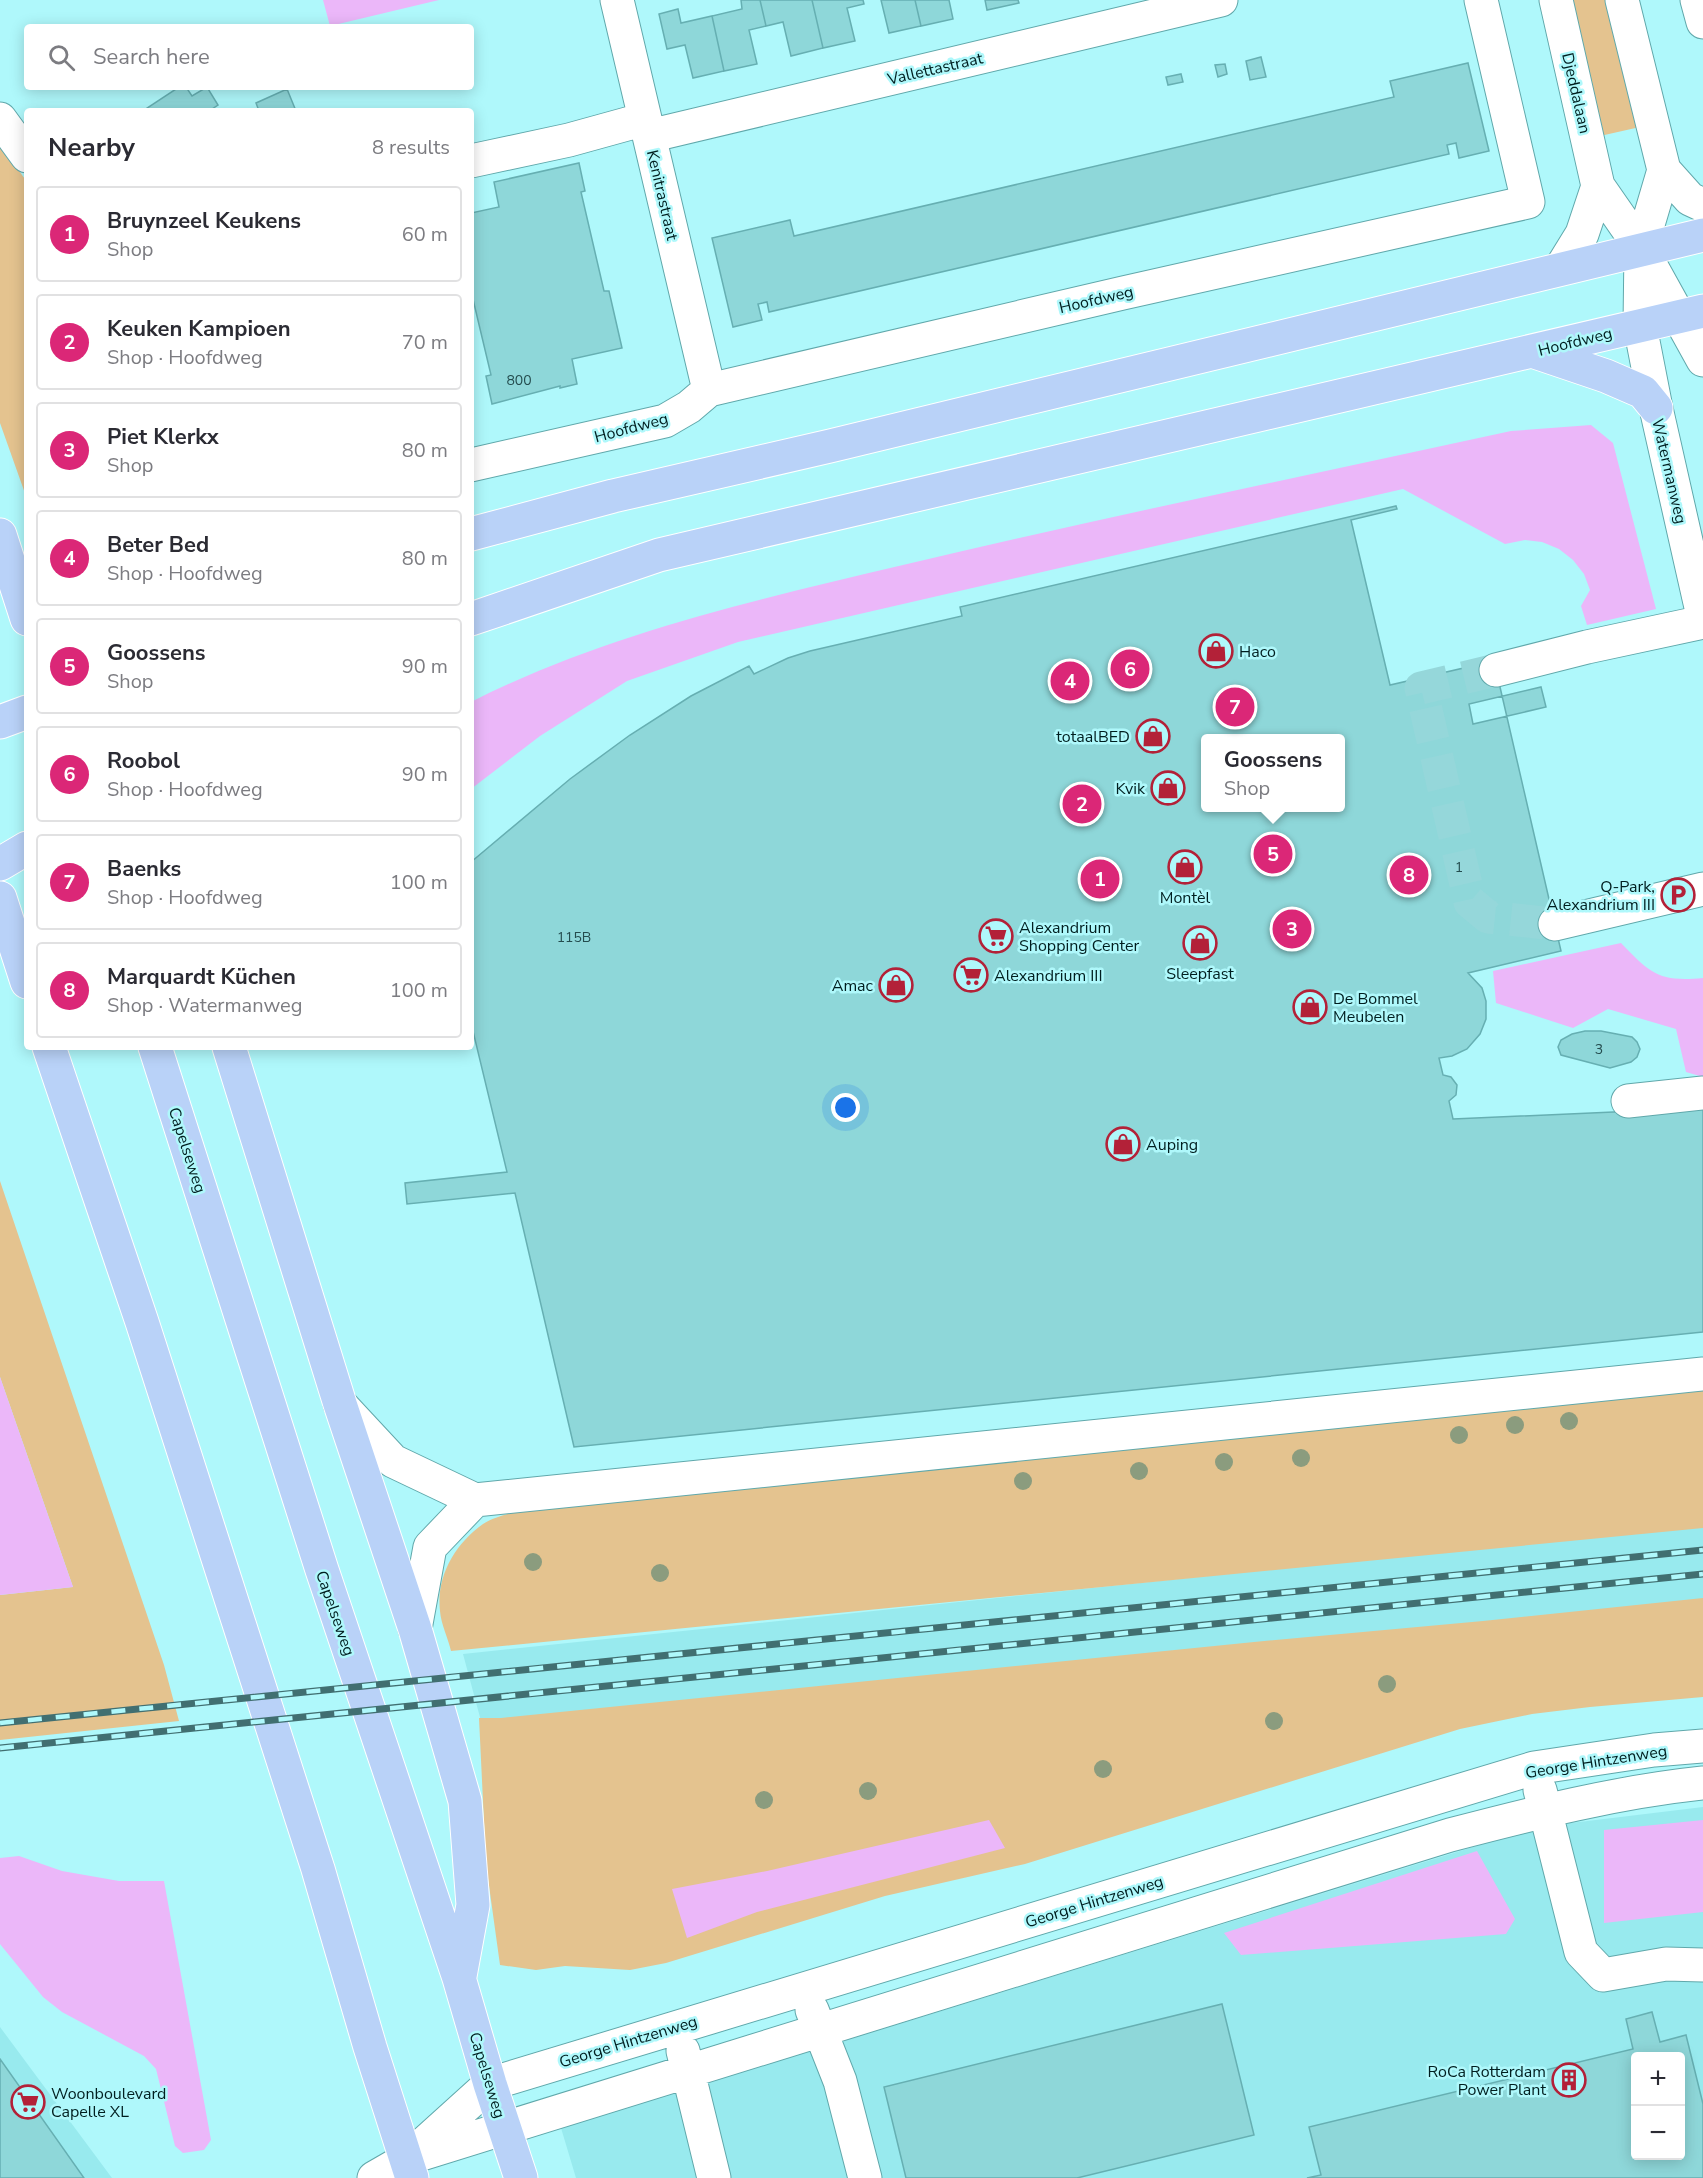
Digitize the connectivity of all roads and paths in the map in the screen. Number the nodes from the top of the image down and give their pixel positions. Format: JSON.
{"nodes":[{"id":1,"x":617,"y":0,"type":"edge"},
{"id":2,"x":1221,"y":0,"type":"edge"},
{"id":3,"x":1481,"y":0,"type":"edge"},
{"id":4,"x":1556,"y":0,"type":"edge"},
{"id":5,"x":1622,"y":0,"type":"edge"},
{"id":6,"x":1697,"y":0,"type":"edge"},
{"id":7,"x":1703,"y":22,"type":"edge"},
{"id":8,"x":0,"y":119,"type":"edge"},
{"id":9,"x":647,"y":127,"type":"junction"},
{"id":10,"x":24,"y":152,"type":"edge"},
{"id":11,"x":474,"y":160,"type":"edge"},
{"id":12,"x":1664,"y":170,"type":"junction"},
{"id":13,"x":1598,"y":186,"type":"junction"},
{"id":14,"x":1703,"y":205,"type":"edge"},
{"id":15,"x":1703,"y":235,"type":"edge"},
{"id":16,"x":1641,"y":249,"type":"junction"},
{"id":17,"x":1561,"y":268,"type":"junction"},
{"id":18,"x":1691,"y":314,"type":"edge"},
{"id":19,"x":1640,"y":326,"type":"junction"},
{"id":20,"x":1535,"y":352,"type":"junction"},
{"id":21,"x":1703,"y":360,"type":"edge"},
{"id":22,"x":709,"y":390,"type":"junction"},
{"id":23,"x":1656,"y":408,"type":"junction"},
{"id":24,"x":474,"y":464,"type":"edge"},
{"id":25,"x":474,"y":533,"type":"edge"},
{"id":26,"x":0,"y":535,"type":"edge"},
{"id":27,"x":24,"y":610,"type":"edge"},
{"id":28,"x":1703,"y":616,"type":"edge"},
{"id":29,"x":474,"y":618,"type":"edge"},
{"id":30,"x":1703,"y":622,"type":"edge"},
{"id":31,"x":1496,"y":670,"type":"tunnel mouth"},
{"id":32,"x":24,"y":713,"type":"edge"},
{"id":33,"x":0,"y":722,"type":"edge"},
{"id":34,"x":24,"y":850,"type":"edge"},
{"id":35,"x":0,"y":864,"type":"edge"},
{"id":36,"x":1703,"y":890,"type":"edge"},
{"id":37,"x":0,"y":898,"type":"edge"},
{"id":38,"x":1555,"y":924,"type":"tunnel mouth"},
{"id":39,"x":24,"y":973,"type":"edge"},
{"id":40,"x":0,"y":991,"type":"edge"},
{"id":41,"x":24,"y":992,"type":"edge"},
{"id":42,"x":50,"y":1050,"type":"edge"},
{"id":43,"x":156,"y":1050,"type":"edge"},
{"id":44,"x":230,"y":1050,"type":"edge"},
{"id":45,"x":1702,"y":1093,"type":"edge"},
{"id":46,"x":1628,"y":1101,"type":"dead end"},
{"id":47,"x":1703,"y":1374,"type":"edge"},
{"id":48,"x":340,"y":1404,"type":"junction"},
{"id":49,"x":475,"y":1500,"type":"junction"},
{"id":50,"x":415,"y":1629,"type":"junction"},
{"id":51,"x":1703,"y":1746,"type":"edge"},
{"id":52,"x":1534,"y":1768,"type":"junction"},
{"id":53,"x":1703,"y":1783,"type":"edge"},
{"id":54,"x":1545,"y":1810,"type":"junction"},
{"id":55,"x":1703,"y":1965,"type":"edge"},
{"id":56,"x":459,"y":1978,"type":"junction"},
{"id":57,"x":805,"y":1988,"type":"junction"},
{"id":58,"x":677,"y":2027,"type":"junction"},
{"id":59,"x":820,"y":2031,"type":"junction"},
{"id":60,"x":688,"y":2072,"type":"junction"},
{"id":61,"x":490,"y":2084,"type":"junction"},
{"id":62,"x":506,"y":2129,"type":"junction"},
{"id":63,"x":410,"y":2168,"type":"edge"},
{"id":64,"x":374,"y":2178,"type":"edge"},
{"id":65,"x":521,"y":2178,"type":"edge"},
{"id":66,"x":714,"y":2178,"type":"edge"},
{"id":67,"x":865,"y":2178,"type":"edge"}],
"edges":[{"from":1,"to":9,"type":"street","name":"Kenitrastraat"},
{"from":2,"to":9,"type":"street","name":"Vallettastraat"},
{"from":3,"to":22,"type":"street","name":"Hoofdweg"},
{"from":4,"to":13,"type":"street","name":"Djeddalaan"},
{"from":5,"to":12,"type":"street"},
{"from":6,"to":7,"type":"street"},
{"from":8,"to":10,"type":"street"},
{"from":9,"to":11,"type":"street","name":"Vallettastraat"},
{"from":9,"to":22,"type":"street","name":"Kenitrastraat"},
{"from":12,"to":14,"type":"street"},
{"from":12,"to":16,"type":"street"},
{"from":13,"to":16,"type":"street","name":"Djeddalaan"},
{"from":13,"to":17,"type":"street"},
{"from":15,"to":16,"type":"main road"},
{"from":16,"to":17,"type":"main road"},
{"from":16,"to":18,"type":"street","name":"Djeddalaan"},
{"from":16,"to":19,"type":"street","name":"Watermanweg"},
{"from":17,"to":25,"type":"main road"},
{"from":18,"to":19,"type":"main road","name":"Hoofdweg"},
{"from":18,"to":21,"type":"street"},
{"from":19,"to":20,"type":"main road","name":"Hoofdweg"},
{"from":19,"to":23,"type":"street","name":"Watermanweg"},
{"from":20,"to":23,"type":"main road"},
{"from":20,"to":29,"type":"main road","name":"Hoofdweg"},
{"from":22,"to":24,"type":"street","name":"Hoofdweg"},
{"from":23,"to":28,"type":"street","name":"Watermanweg"},
{"from":26,"to":27,"type":"main road"},
{"from":30,"to":31,"type":"street"},
{"from":32,"to":33,"type":"main road"},
{"from":34,"to":35,"type":"main road"},
{"from":36,"to":38,"type":"street"},
{"from":37,"to":39,"type":"main road"},
{"from":40,"to":41,"type":"main road"},
{"from":42,"to":63,"type":"main road"},
{"from":43,"to":56,"type":"main road","name":"Capelseweg"},
{"from":44,"to":48,"type":"main road"},
{"from":45,"to":46,"type":"street"},
{"from":47,"to":49,"type":"street"},
{"from":48,"to":49,"type":"street"},
{"from":48,"to":50,"type":"main road"},
{"from":49,"to":50,"type":"street"},
{"from":50,"to":56,"type":"main road"},
{"from":51,"to":52,"type":"street","name":"George Hintzenweg"},
{"from":52,"to":54,"type":"street"},
{"from":52,"to":57,"type":"street","name":"George Hintzenweg"},
{"from":53,"to":54,"type":"street"},
{"from":54,"to":55,"type":"street"},
{"from":54,"to":59,"type":"street"},
{"from":56,"to":61,"type":"main road","name":"Capelseweg"},
{"from":57,"to":58,"type":"street","name":"George Hintzenweg"},
{"from":57,"to":59,"type":"street"},
{"from":58,"to":60,"type":"street"},
{"from":58,"to":61,"type":"street","name":"George Hintzenweg"},
{"from":59,"to":60,"type":"street"},
{"from":59,"to":67,"type":"street"},
{"from":60,"to":62,"type":"street"},
{"from":60,"to":66,"type":"street"},
{"from":61,"to":62,"type":"main road","name":"Capelseweg"},
{"from":61,"to":63,"type":"street"},
{"from":62,"to":63,"type":"street"},
{"from":62,"to":65,"type":"main road","name":"Capelseweg"},
{"from":63,"to":64,"type":"street"}]}
